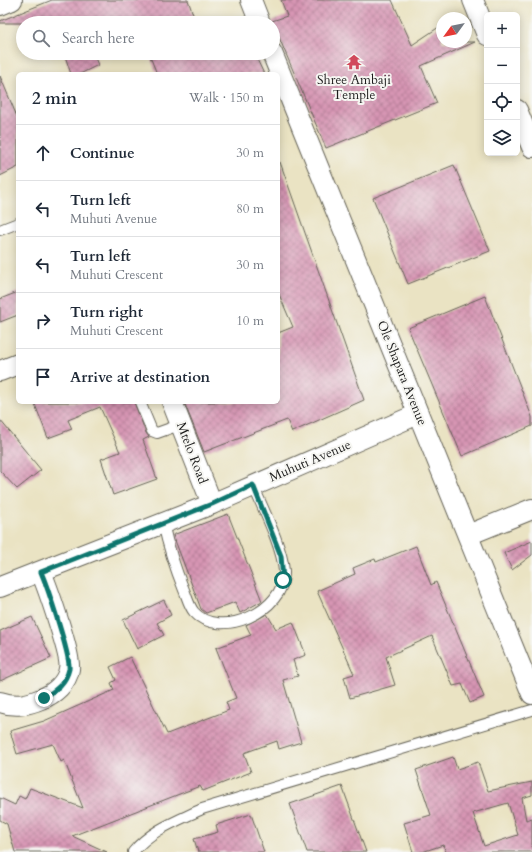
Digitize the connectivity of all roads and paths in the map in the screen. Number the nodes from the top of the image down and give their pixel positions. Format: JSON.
{"nodes":[{"id":1,"x":12,"y":0,"type":"edge"},
{"id":2,"x":251,"y":0,"type":"edge"},
{"id":3,"x":473,"y":0,"type":"edge"},
{"id":4,"x":0,"y":5,"type":"edge"},
{"id":5,"x":257,"y":16,"type":"edge"},
{"id":6,"x":484,"y":28,"type":"edge"},
{"id":7,"x":275,"y":60,"type":"edge"},
{"id":8,"x":280,"y":72,"type":"edge"},
{"id":9,"x":280,"y":73,"type":"edge"},
{"id":10,"x":520,"y":117,"type":"edge"},
{"id":11,"x":532,"y":147,"type":"edge"},
{"id":12,"x":16,"y":224,"type":"edge"},
{"id":13,"x":0,"y":230,"type":"edge"},
{"id":14,"x":16,"y":365,"type":"edge"},
{"id":15,"x":0,"y":371,"type":"edge"},
{"id":16,"x":141,"y":404,"type":"edge"},
{"id":17,"x":173,"y":404,"type":"edge"},
{"id":18,"x":418,"y":414,"type":"junction"},
{"id":19,"x":182,"y":424,"type":"junction"},
{"id":20,"x":253,"y":485,"type":"junction"},
{"id":21,"x":212,"y":504,"type":"junction"},
{"id":22,"x":532,"y":510,"type":"edge"},
{"id":23,"x":162,"y":523,"type":"junction"},
{"id":24,"x":468,"y":535,"type":"junction"},
{"id":25,"x":41,"y":572,"type":"junction"},
{"id":26,"x":0,"y":587,"type":"edge"},
{"id":27,"x":532,"y":694,"type":"edge"},
{"id":28,"x":0,"y":702,"type":"edge"},
{"id":29,"x":532,"y":710,"type":"edge"},
{"id":30,"x":133,"y":852,"type":"edge"}],
"edges":[{"from":1,"to":4,"type":"street"},
{"from":2,"to":5,"type":"street"},
{"from":3,"to":6,"type":"street"},
{"from":7,"to":8,"type":"street","name":"Ole Shapara Avenue"},
{"from":9,"to":18,"type":"street","name":"Ole Shapara Avenue"},
{"from":10,"to":11,"type":"street"},
{"from":12,"to":13,"type":"lane"},
{"from":14,"to":15,"type":"street"},
{"from":16,"to":19,"type":"lane"},
{"from":17,"to":19,"type":"street","name":"Mtelo Road"},
{"from":18,"to":20,"type":"street","name":"Muhuti Avenue"},
{"from":18,"to":24,"type":"street","name":"Ole Shapara Avenue"},
{"from":19,"to":21,"type":"street","name":"Mtelo Road"},
{"from":20,"to":21,"type":"street","name":"Muhuti Avenue"},
{"from":20,"to":23,"type":"lane"},
{"from":21,"to":23,"type":"street","name":"Muhuti Avenue"},
{"from":22,"to":24,"type":"street"},
{"from":23,"to":25,"type":"street","name":"Muhuti Avenue"},
{"from":24,"to":27,"type":"street","name":"Ole Shapara Avenue"},
{"from":25,"to":26,"type":"street","name":"Muhuti Avenue"},
{"from":25,"to":28,"type":"street"},
{"from":29,"to":30,"type":"lane"}]}
